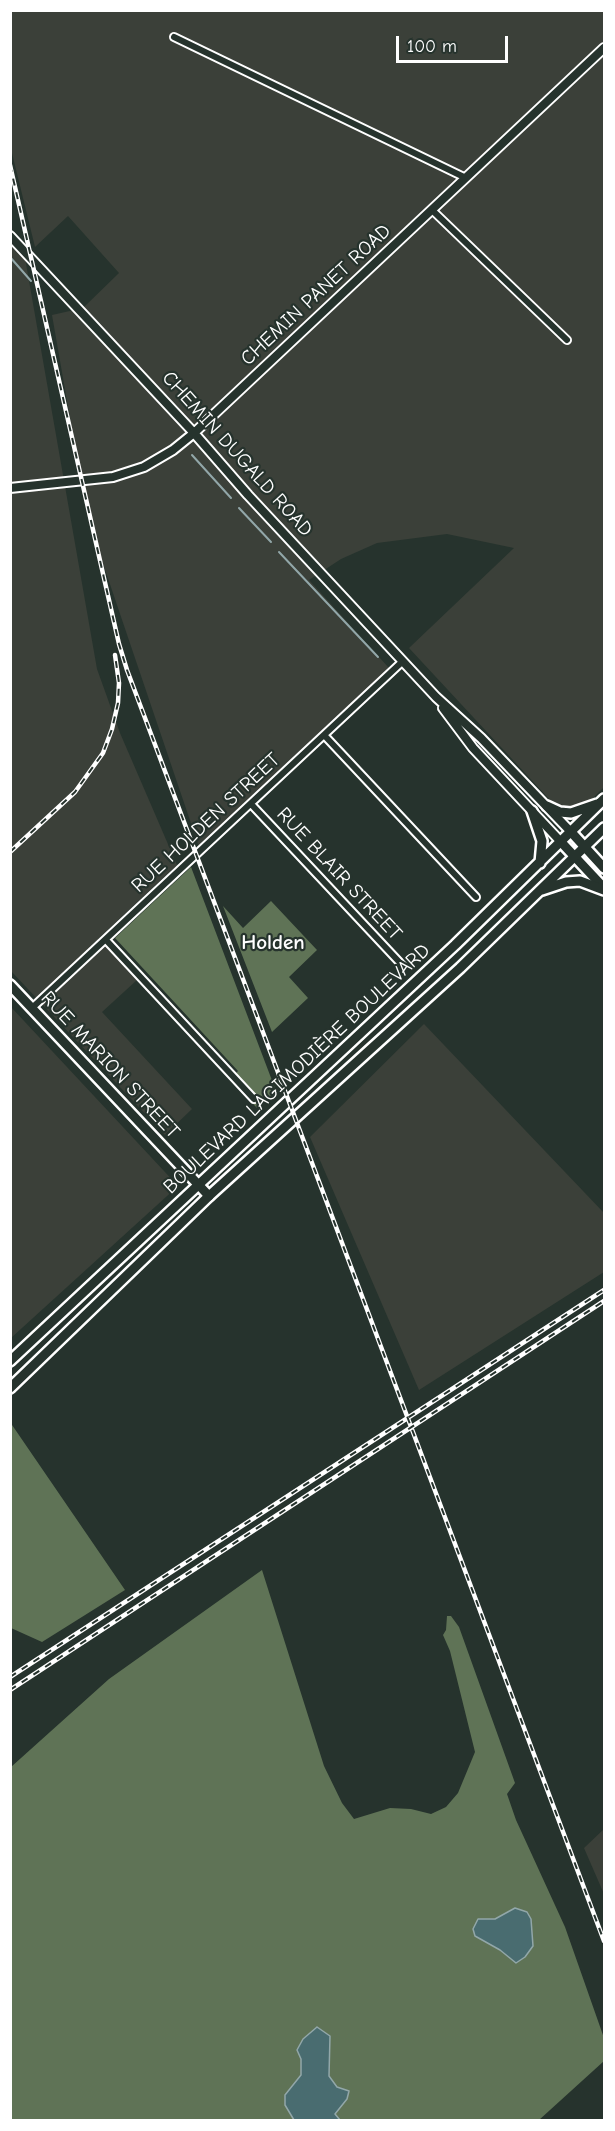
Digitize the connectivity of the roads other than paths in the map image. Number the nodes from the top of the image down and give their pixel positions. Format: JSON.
{"nodes":[{"id":1,"x":174,"y":37,"type":"dead end"},
{"id":2,"x":604,"y":48,"type":"edge"},
{"id":3,"x":466,"y":178,"type":"junction"},
{"id":4,"x":432,"y":210,"type":"junction"},
{"id":5,"x":10,"y":236,"type":"edge"},
{"id":6,"x":567,"y":340,"type":"dead end"},
{"id":7,"x":194,"y":432,"type":"junction"},
{"id":8,"x":10,"y":488,"type":"edge"},
{"id":9,"x":403,"y":661,"type":"junction"},
{"id":10,"x":436,"y":698,"type":"junction"},
{"id":11,"x":324,"y":735,"type":"junction"},
{"id":12,"x":603,"y":801,"type":"edge"},
{"id":13,"x":251,"y":804,"type":"junction"},
{"id":14,"x":547,"y":806,"type":"junction"},
{"id":15,"x":532,"y":811,"type":"junction"},
{"id":16,"x":604,"y":828,"type":"edge"},
{"id":17,"x":571,"y":832,"type":"junction"},
{"id":18,"x":561,"y":842,"type":"junction"},
{"id":19,"x":585,"y":847,"type":"junction"},
{"id":20,"x":575,"y":857,"type":"junction"},
{"id":21,"x":540,"y":863,"type":"junction"},
{"id":22,"x":604,"y":868,"type":"edge"},
{"id":23,"x":604,"y":889,"type":"edge"},
{"id":24,"x":540,"y":891,"type":"junction"},
{"id":25,"x":476,"y":897,"type":"dead end"},
{"id":26,"x":106,"y":940,"type":"junction"},
{"id":27,"x":403,"y":966,"type":"dead end"},
{"id":28,"x":10,"y":985,"type":"edge"},
{"id":29,"x":32,"y":1008,"type":"junction"},
{"id":30,"x":254,"y":1099,"type":"dead end"},
{"id":31,"x":199,"y":1185,"type":"junction"},
{"id":32,"x":209,"y":1196,"type":"junction"},
{"id":33,"x":10,"y":1361,"type":"edge"},
{"id":34,"x":10,"y":1388,"type":"edge"}],
"edges":[{"from":1,"to":3,"type":"street"},
{"from":2,"to":3,"type":"street","name":"CHEMIN PANET ROAD"},
{"from":3,"to":4,"type":"street","name":"CHEMIN PANET ROAD"},
{"from":4,"to":6,"type":"street"},
{"from":4,"to":7,"type":"street","name":"CHEMIN PANET ROAD"},
{"from":5,"to":7,"type":"street","name":"CHEMIN DUGALD ROAD"},
{"from":7,"to":8,"type":"street","name":"CHEMIN PANET ROAD"},
{"from":7,"to":9,"type":"street","name":"CHEMIN DUGALD ROAD"},
{"from":9,"to":10,"type":"street","name":"CHEMIN DUGALD ROAD"},
{"from":9,"to":11,"type":"street","name":"RUE HOLDEN STREET"},
{"from":10,"to":14,"type":"street","name":"CHEMIN DUGALD ROAD"},
{"from":10,"to":15,"type":"street","name":"CHEMIN DUGALD ROAD"},
{"from":11,"to":13,"type":"street","name":"RUE HOLDEN STREET"},
{"from":11,"to":25,"type":"street"},
{"from":12,"to":14,"type":"main road"},
{"from":12,"to":17,"type":"main road","name":"BOULEVARD LAGIMODIÈRE BOULEVARD"},
{"from":13,"to":26,"type":"street","name":"RUE HOLDEN STREET"},
{"from":13,"to":27,"type":"street","name":"RUE BLAIR STREET"},
{"from":14,"to":17,"type":"street","name":"CHEMIN DUGALD ROAD"},
{"from":15,"to":18,"type":"street","name":"CHEMIN DUGALD ROAD"},
{"from":15,"to":21,"type":"main road"},
{"from":16,"to":19,"type":"main road","name":"BOULEVARD LAGIMODIÈRE BOULEVARD"},
{"from":17,"to":18,"type":"main road","name":"BOULEVARD LAGIMODIÈRE BOULEVARD"},
{"from":17,"to":19,"type":"main road","name":"CHEMIN DUGALD ROAD"},
{"from":18,"to":20,"type":"main road","name":"CHEMIN DUGALD ROAD"},
{"from":18,"to":21,"type":"main road","name":"BOULEVARD LAGIMODIÈRE BOULEVARD"},
{"from":19,"to":20,"type":"main road","name":"BOULEVARD LAGIMODIÈRE BOULEVARD"},
{"from":19,"to":22,"type":"main road","name":"CHEMIN DUGALD ROAD"},
{"from":20,"to":23,"type":"main road","name":"CHEMIN DUGALD ROAD"},
{"from":20,"to":24,"type":"main road","name":"BOULEVARD LAGIMODIÈRE BOULEVARD"},
{"from":21,"to":31,"type":"main road","name":"BOULEVARD LAGIMODIÈRE BOULEVARD"},
{"from":23,"to":24,"type":"main road"},
{"from":24,"to":32,"type":"main road","name":"BOULEVARD LAGIMODIÈRE BOULEVARD"},
{"from":26,"to":29,"type":"street","name":"RUE HOLDEN STREET"},
{"from":26,"to":30,"type":"street"},
{"from":28,"to":29,"type":"main road","name":"RUE MARION STREET"},
{"from":29,"to":31,"type":"main road","name":"RUE MARION STREET"},
{"from":31,"to":32,"type":"main road","name":"RUE MARION STREET"},
{"from":31,"to":33,"type":"main road","name":"BOULEVARD LAGIMODIÈRE BOULEVARD"},
{"from":32,"to":34,"type":"main road","name":"BOULEVARD LAGIMODIÈRE BOULEVARD"}]}
